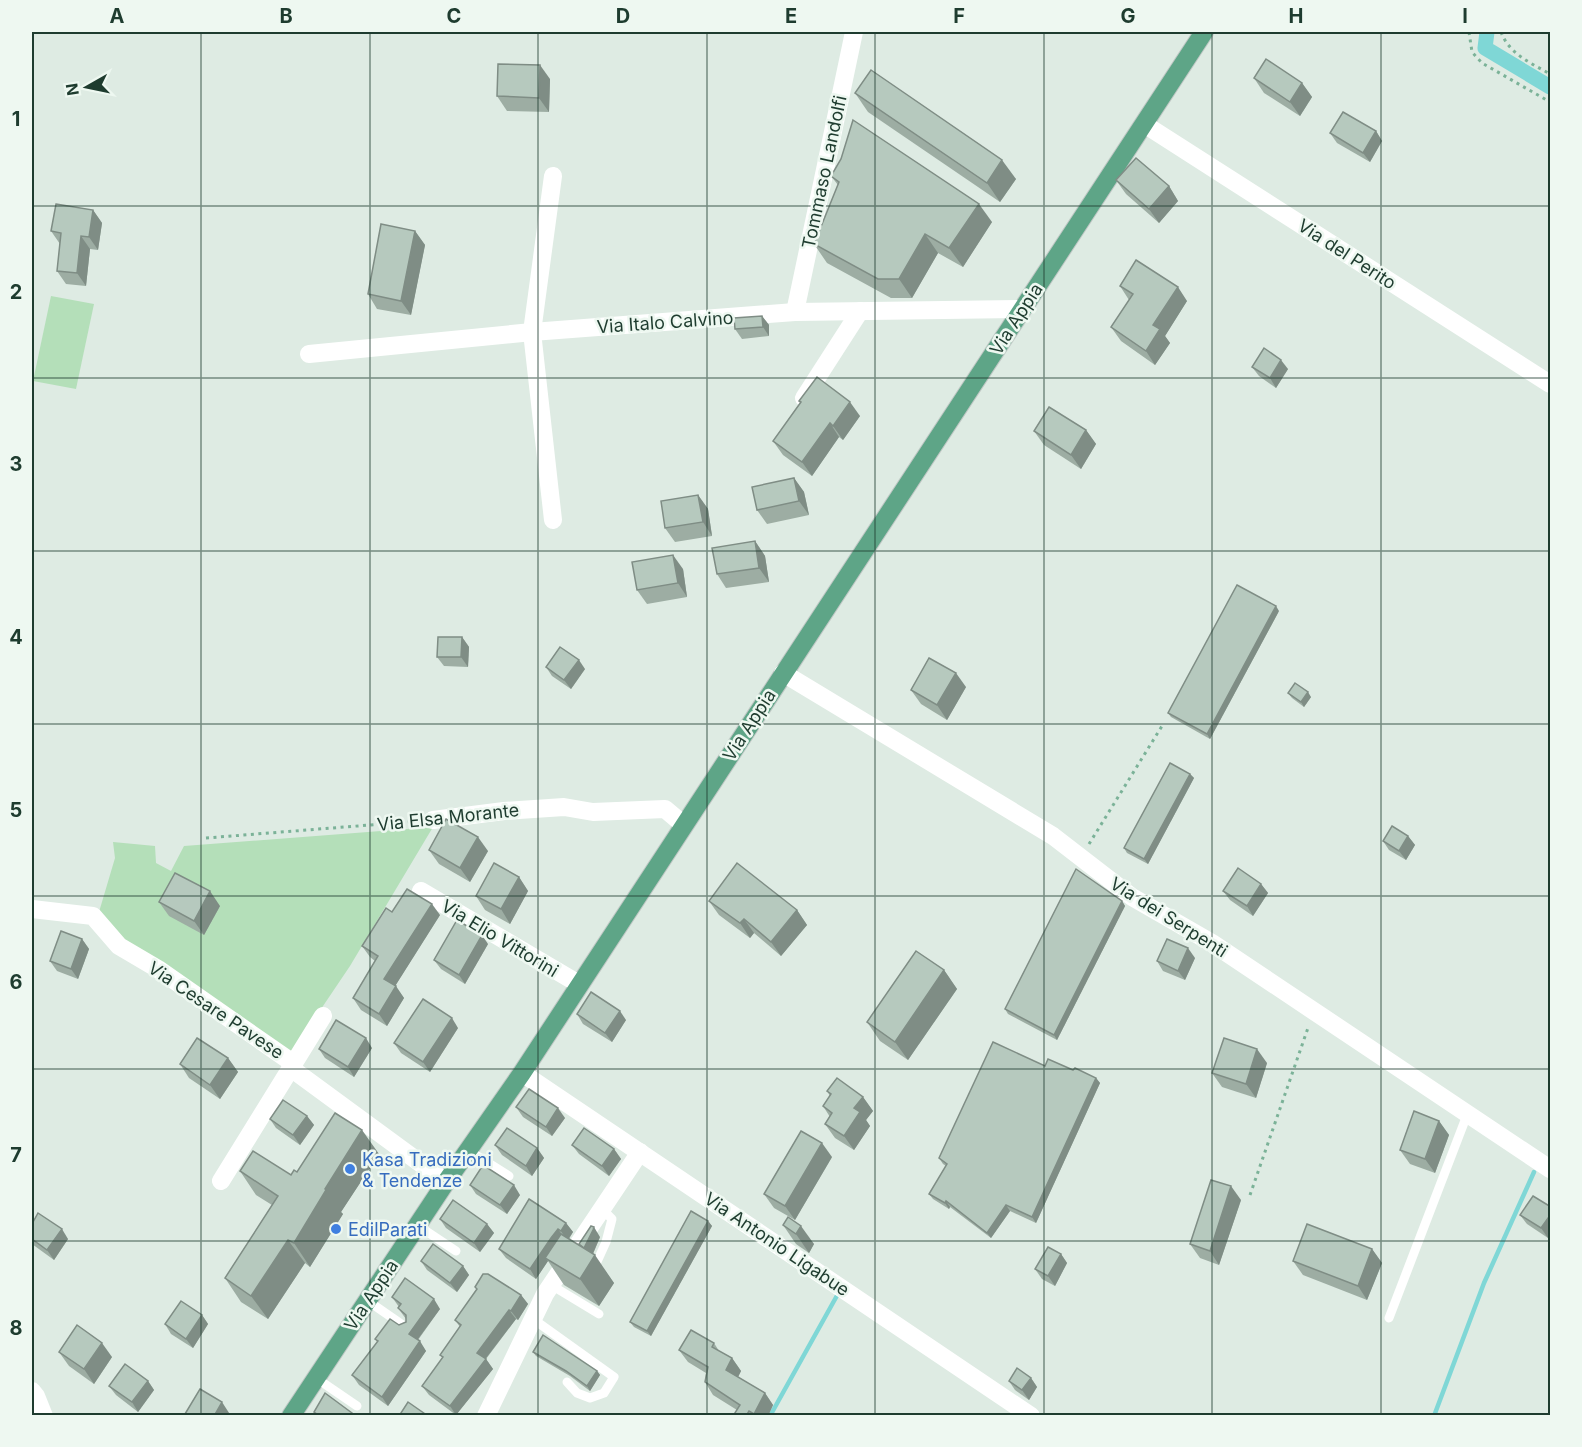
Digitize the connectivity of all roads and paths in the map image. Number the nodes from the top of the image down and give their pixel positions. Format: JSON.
{"nodes":[{"id":1,"x":854,"y":32,"type":"edge"},
{"id":2,"x":1204,"y":32,"type":"edge"},
{"id":3,"x":1469,"y":32,"type":"edge"},
{"id":4,"x":1501,"y":32,"type":"edge"},
{"id":5,"x":1551,"y":74,"type":"edge"},
{"id":6,"x":1551,"y":102,"type":"edge"},
{"id":7,"x":1144,"y":124,"type":"junction"},
{"id":8,"x":553,"y":176,"type":"dead end"},
{"id":9,"x":1023,"y":309,"type":"junction"},
{"id":10,"x":860,"y":311,"type":"junction"},
{"id":11,"x":795,"y":312,"type":"junction"},
{"id":12,"x":532,"y":332,"type":"junction"},
{"id":13,"x":309,"y":354,"type":"dead end"},
{"id":14,"x":1551,"y":384,"type":"edge"},
{"id":15,"x":793,"y":415,"type":"edge"},
{"id":16,"x":553,"y":520,"type":"dead end"},
{"id":17,"x":783,"y":673,"type":"junction"},
{"id":18,"x":1162,"y":726,"type":"dead end"},
{"id":19,"x":434,"y":820,"type":"joint"},
{"id":20,"x":684,"y":825,"type":"junction"},
{"id":21,"x":206,"y":838,"type":"dead end"},
{"id":22,"x":1081,"y":858,"type":"junction"},
{"id":23,"x":422,"y":891,"type":"dead end"},
{"id":24,"x":32,"y":909,"type":"edge"},
{"id":25,"x":579,"y":984,"type":"junction"},
{"id":26,"x":1313,"y":1012,"type":"junction"},
{"id":27,"x":323,"y":1016,"type":"dead end"},
{"id":28,"x":292,"y":1069,"type":"junction"},
{"id":29,"x":522,"y":1073,"type":"junction"},
{"id":30,"x":1467,"y":1115,"type":"junction"},
{"id":31,"x":468,"y":1150,"type":"junction"},
{"id":32,"x":640,"y":1152,"type":"junction"},
{"id":33,"x":1551,"y":1169,"type":"edge"},
{"id":34,"x":509,"y":1176,"type":"dead end"},
{"id":35,"x":221,"y":1181,"type":"dead end"},
{"id":36,"x":446,"y":1182,"type":"junction"},
{"id":37,"x":1250,"y":1194,"type":"dead end"},
{"id":38,"x":602,"y":1209,"type":"junction"},
{"id":39,"x":417,"y":1226,"type":"junction"},
{"id":40,"x":456,"y":1251,"type":"dead end"},
{"id":41,"x":596,"y":1264,"type":"edge"},
{"id":42,"x":551,"y":1286,"type":"junction"},
{"id":43,"x":368,"y":1301,"type":"junction"},
{"id":44,"x":599,"y":1314,"type":"dead end"},
{"id":45,"x":1389,"y":1318,"type":"dead end"},
{"id":46,"x":533,"y":1319,"type":"junction"},
{"id":47,"x":407,"y":1328,"type":"edge"},
{"id":48,"x":316,"y":1378,"type":"junction"},
{"id":49,"x":567,"y":1382,"type":"dead end"},
{"id":50,"x":32,"y":1391,"type":"edge"},
{"id":51,"x":357,"y":1406,"type":"dead end"},
{"id":52,"x":44,"y":1416,"type":"edge"},
{"id":53,"x":291,"y":1416,"type":"edge"},
{"id":54,"x":486,"y":1416,"type":"edge"},
{"id":55,"x":1031,"y":1416,"type":"edge"}],
"edges":[{"from":1,"to":11,"type":"street","name":"Tommaso Landolfi"},
{"from":2,"to":7,"type":"main road","name":"Via Appia"},
{"from":3,"to":6,"type":"path"},
{"from":4,"to":5,"type":"path"},
{"from":7,"to":9,"type":"main road","name":"Via Appia"},
{"from":7,"to":14,"type":"street","name":"Via del Perito"},
{"from":8,"to":12,"type":"street"},
{"from":9,"to":10,"type":"street","name":"Via Italo Calvino"},
{"from":9,"to":17,"type":"main road","name":"Via Appia"},
{"from":10,"to":11,"type":"street","name":"Via Italo Calvino"},
{"from":10,"to":15,"type":"street"},
{"from":11,"to":12,"type":"street","name":"Via Italo Calvino"},
{"from":12,"to":13,"type":"street","name":"Via Italo Calvino"},
{"from":12,"to":16,"type":"street"},
{"from":17,"to":20,"type":"main road","name":"Via Appia"},
{"from":17,"to":22,"type":"street","name":"Via dei Serpenti"},
{"from":18,"to":22,"type":"path"},
{"from":19,"to":20,"type":"street","name":"Via Elsa Morante"},
{"from":19,"to":21,"type":"path","name":"Via Elsa Morante"},
{"from":20,"to":25,"type":"main road","name":"Via Appia"},
{"from":22,"to":26,"type":"street","name":"Via dei Serpenti"},
{"from":23,"to":25,"type":"street","name":"Via Elio Vittorini"},
{"from":24,"to":28,"type":"street","name":"Via Cesare Pavese"},
{"from":25,"to":29,"type":"main road","name":"Via Appia"},
{"from":26,"to":30,"type":"street","name":"Via dei Serpenti"},
{"from":26,"to":37,"type":"path"},
{"from":27,"to":28,"type":"street"},
{"from":28,"to":35,"type":"street"},
{"from":28,"to":36,"type":"street","name":"Via Cesare Pavese"},
{"from":29,"to":31,"type":"main road","name":"Via Appia"},
{"from":29,"to":32,"type":"street","name":"Via Antonio Ligabue"},
{"from":30,"to":33,"type":"street","name":"Via dei Serpenti"},
{"from":30,"to":45,"type":"lane"},
{"from":31,"to":34,"type":"lane"},
{"from":31,"to":36,"type":"main road","name":"Via Appia"},
{"from":32,"to":38,"type":"street"},
{"from":32,"to":55,"type":"street","name":"Via Antonio Ligabue"},
{"from":36,"to":39,"type":"main road","name":"Via Appia"},
{"from":38,"to":41,"type":"lane"},
{"from":38,"to":42,"type":"street"},
{"from":39,"to":40,"type":"lane"},
{"from":39,"to":43,"type":"main road","name":"Via Appia"},
{"from":42,"to":44,"type":"lane"},
{"from":42,"to":46,"type":"street"},
{"from":43,"to":47,"type":"lane"},
{"from":43,"to":48,"type":"main road","name":"Via Appia"},
{"from":46,"to":49,"type":"lane"},
{"from":46,"to":54,"type":"street"},
{"from":48,"to":51,"type":"lane"},
{"from":48,"to":53,"type":"main road","name":"Via Appia"},
{"from":50,"to":52,"type":"street"}]}
